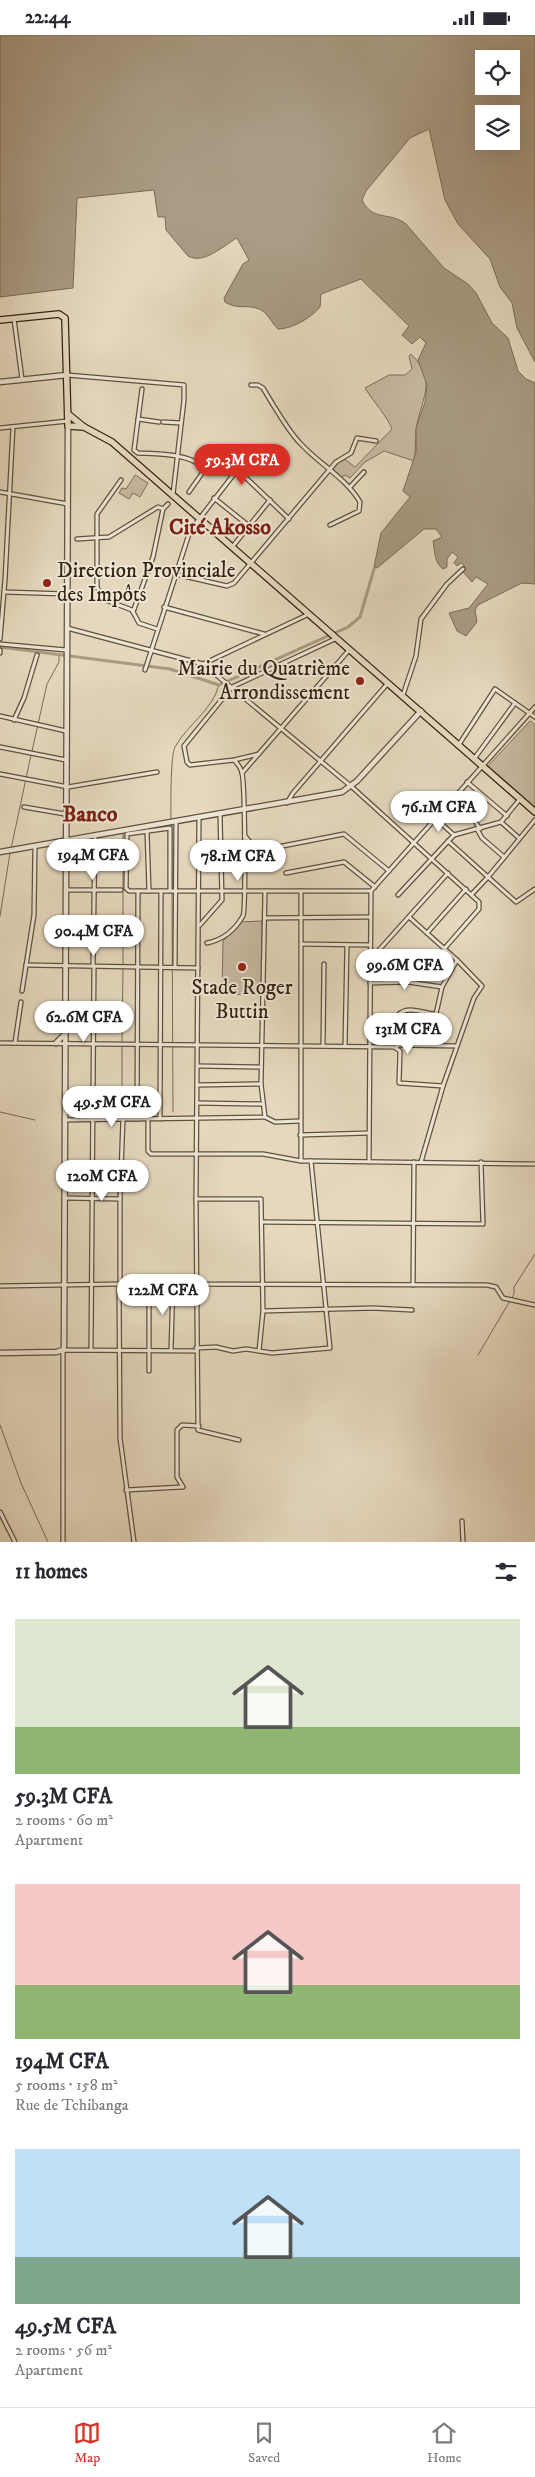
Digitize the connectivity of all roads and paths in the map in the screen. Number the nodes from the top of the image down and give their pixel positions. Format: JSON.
{"nodes":[{"id":1,"x":14,"y":318,"type":"junction"},
{"id":2,"x":0,"y":320,"type":"edge"},
{"id":3,"x":67,"y":375,"type":"junction"},
{"id":4,"x":22,"y":379,"type":"junction"},
{"id":5,"x":0,"y":382,"type":"edge"},
{"id":6,"x":251,"y":385,"type":"dead end"},
{"id":7,"x":142,"y":389,"type":"dead end"},
{"id":8,"x":68,"y":414,"type":"junction"},
{"id":9,"x":138,"y":419,"type":"junction"},
{"id":10,"x":68,"y":423,"type":"junction"},
{"id":11,"x":181,"y":423,"type":"junction"},
{"id":12,"x":13,"y":427,"type":"junction"},
{"id":13,"x":84,"y":427,"type":"junction"},
{"id":14,"x":0,"y":428,"type":"edge"},
{"id":15,"x":376,"y":441,"type":"dead end"},
{"id":16,"x":178,"y":456,"type":"junction"},
{"id":17,"x":328,"y":471,"type":"junction"},
{"id":18,"x":364,"y":472,"type":"dead end"},
{"id":19,"x":121,"y":480,"type":"dead end"},
{"id":20,"x":350,"y":487,"type":"junction"},
{"id":21,"x":0,"y":492,"type":"edge"},
{"id":22,"x":189,"y":492,"type":"dead end"},
{"id":23,"x":9,"y":493,"type":"junction"},
{"id":24,"x":173,"y":494,"type":"junction"},
{"id":25,"x":214,"y":498,"type":"junction"},
{"id":26,"x":270,"y":500,"type":"junction"},
{"id":27,"x":68,"y":503,"type":"junction"},
{"id":28,"x":168,"y":504,"type":"dead end"},
{"id":29,"x":163,"y":509,"type":"junction"},
{"id":30,"x":200,"y":517,"type":"junction"},
{"id":31,"x":289,"y":519,"type":"junction"},
{"id":32,"x":330,"y":525,"type":"dead end"},
{"id":33,"x":249,"y":526,"type":"junction"},
{"id":34,"x":96,"y":538,"type":"junction"},
{"id":35,"x":77,"y":539,"type":"dead end"},
{"id":36,"x":233,"y":547,"type":"junction"},
{"id":37,"x":252,"y":564,"type":"junction"},
{"id":38,"x":463,"y":569,"type":"dead end"},
{"id":39,"x":175,"y":573,"type":"junction"},
{"id":40,"x":0,"y":580,"type":"edge"},
{"id":41,"x":5,"y":580,"type":"junction"},
{"id":42,"x":4,"y":592,"type":"junction"},
{"id":43,"x":67,"y":594,"type":"junction"},
{"id":44,"x":164,"y":607,"type":"junction"},
{"id":45,"x":133,"y":612,"type":"junction"},
{"id":46,"x":310,"y":614,"type":"junction"},
{"id":47,"x":66,"y":627,"type":"junction"},
{"id":48,"x":157,"y":629,"type":"junction"},
{"id":49,"x":264,"y":634,"type":"junction"},
{"id":50,"x":337,"y":637,"type":"junction"},
{"id":51,"x":0,"y":639,"type":"edge"},
{"id":52,"x":0,"y":644,"type":"edge"},
{"id":53,"x":150,"y":649,"type":"junction"},
{"id":54,"x":350,"y":649,"type":"junction"},
{"id":55,"x":66,"y":651,"type":"junction"},
{"id":56,"x":37,"y":655,"type":"dead end"},
{"id":57,"x":203,"y":664,"type":"junction"},
{"id":58,"x":145,"y":670,"type":"dead end"},
{"id":59,"x":388,"y":683,"type":"junction"},
{"id":60,"x":230,"y":686,"type":"junction"},
{"id":61,"x":403,"y":695,"type":"junction"},
{"id":62,"x":515,"y":703,"type":"junction"},
{"id":63,"x":535,"y":707,"type":"edge"},
{"id":64,"x":421,"y":711,"type":"junction"},
{"id":65,"x":530,"y":713,"type":"junction"},
{"id":66,"x":0,"y":716,"type":"edge"},
{"id":67,"x":535,"y":717,"type":"edge"},
{"id":68,"x":14,"y":720,"type":"junction"},
{"id":69,"x":282,"y":729,"type":"junction"},
{"id":70,"x":66,"y":731,"type":"junction"},
{"id":71,"x":458,"y":746,"type":"junction"},
{"id":72,"x":0,"y":747,"type":"edge"},
{"id":73,"x":259,"y":754,"type":"junction"},
{"id":74,"x":473,"y":759,"type":"junction"},
{"id":75,"x":66,"y":760,"type":"junction"},
{"id":76,"x":234,"y":760,"type":"junction"},
{"id":77,"x":320,"y":761,"type":"junction"},
{"id":78,"x":481,"y":766,"type":"junction"},
{"id":79,"x":157,"y":772,"type":"dead end"},
{"id":80,"x":242,"y":773,"type":"junction"},
{"id":81,"x":0,"y":774,"type":"edge"},
{"id":82,"x":467,"y":782,"type":"junction"},
{"id":83,"x":65,"y":786,"type":"junction"},
{"id":84,"x":352,"y":787,"type":"junction"},
{"id":85,"x":520,"y":799,"type":"junction"},
{"id":86,"x":451,"y":800,"type":"junction"},
{"id":87,"x":287,"y":803,"type":"junction"},
{"id":88,"x":24,"y":807,"type":"dead end"},
{"id":89,"x":244,"y":811,"type":"junction"},
{"id":90,"x":535,"y":812,"type":"edge"},
{"id":91,"x":65,"y":814,"type":"junction"},
{"id":92,"x":220,"y":814,"type":"junction"},
{"id":93,"x":507,"y":816,"type":"junction"},
{"id":94,"x":199,"y":818,"type":"junction"},
{"id":95,"x":435,"y":818,"type":"junction"},
{"id":96,"x":535,"y":820,"type":"edge"},
{"id":97,"x":501,"y":822,"type":"junction"},
{"id":98,"x":174,"y":823,"type":"junction"},
{"id":99,"x":147,"y":829,"type":"junction"},
{"id":100,"x":479,"y":829,"type":"junction"},
{"id":101,"x":244,"y":835,"type":"junction"},
{"id":102,"x":454,"y":835,"type":"junction"},
{"id":103,"x":95,"y":837,"type":"junction"},
{"id":104,"x":519,"y":839,"type":"junction"},
{"id":105,"x":66,"y":840,"type":"junction"},
{"id":106,"x":448,"y":841,"type":"junction"},
{"id":107,"x":413,"y":842,"type":"junction"},
{"id":108,"x":35,"y":846,"type":"junction"},
{"id":109,"x":0,"y":852,"type":"edge"},
{"id":110,"x":504,"y":857,"type":"junction"},
{"id":111,"x":432,"y":858,"type":"junction"},
{"id":112,"x":388,"y":871,"type":"junction"},
{"id":113,"x":286,"y":873,"type":"dead end"},
{"id":114,"x":448,"y":873,"type":"junction"},
{"id":115,"x":488,"y":877,"type":"junction"},
{"id":116,"x":375,"y":887,"type":"junction"},
{"id":117,"x":466,"y":889,"type":"junction"},
{"id":118,"x":535,"y":889,"type":"edge"},
{"id":119,"x":66,"y":890,"type":"junction"},
{"id":120,"x":94,"y":890,"type":"junction"},
{"id":121,"x":121,"y":890,"type":"dead end"},
{"id":122,"x":138,"y":891,"type":"junction"},
{"id":123,"x":149,"y":891,"type":"junction"},
{"id":124,"x":161,"y":891,"type":"junction"},
{"id":125,"x":173,"y":891,"type":"junction"},
{"id":126,"x":200,"y":891,"type":"junction"},
{"id":127,"x":222,"y":891,"type":"junction"},
{"id":128,"x":244,"y":891,"type":"junction"},
{"id":129,"x":265,"y":891,"type":"junction"},
{"id":130,"x":302,"y":891,"type":"junction"},
{"id":131,"x":370,"y":891,"type":"junction"},
{"id":132,"x":472,"y":894,"type":"junction"},
{"id":133,"x":398,"y":895,"type":"dead end"},
{"id":134,"x":301,"y":917,"type":"junction"},
{"id":135,"x":370,"y":917,"type":"junction"},
{"id":136,"x":409,"y":917,"type":"junction"},
{"id":137,"x":264,"y":918,"type":"junction"},
{"id":138,"x":199,"y":925,"type":"junction"},
{"id":139,"x":427,"y":933,"type":"junction"},
{"id":140,"x":207,"y":943,"type":"dead end"},
{"id":141,"x":301,"y":944,"type":"junction"},
{"id":142,"x":347,"y":945,"type":"junction"},
{"id":143,"x":369,"y":945,"type":"junction"},
{"id":144,"x":444,"y":949,"type":"junction"},
{"id":145,"x":457,"y":960,"type":"junction"},
{"id":146,"x":369,"y":961,"type":"junction"},
{"id":147,"x":324,"y":964,"type":"dead end"},
{"id":148,"x":26,"y":965,"type":"junction"},
{"id":149,"x":64,"y":965,"type":"junction"},
{"id":150,"x":93,"y":966,"type":"junction"},
{"id":151,"x":138,"y":966,"type":"junction"},
{"id":152,"x":159,"y":966,"type":"junction"},
{"id":153,"x":174,"y":967,"type":"junction"},
{"id":154,"x":198,"y":968,"type":"junction"},
{"id":155,"x":370,"y":983,"type":"junction"},
{"id":156,"x":442,"y":987,"type":"junction"},
{"id":157,"x":22,"y":991,"type":"dead end"},
{"id":158,"x":21,"y":1002,"type":"dead end"},
{"id":159,"x":65,"y":1034,"type":"junction"},
{"id":160,"x":65,"y":1042,"type":"junction"},
{"id":161,"x":0,"y":1043,"type":"edge"},
{"id":162,"x":15,"y":1043,"type":"junction"},
{"id":163,"x":56,"y":1043,"type":"junction"},
{"id":164,"x":93,"y":1043,"type":"junction"},
{"id":165,"x":138,"y":1044,"type":"junction"},
{"id":166,"x":160,"y":1045,"type":"junction"},
{"id":167,"x":198,"y":1045,"type":"junction"},
{"id":168,"x":263,"y":1045,"type":"junction"},
{"id":169,"x":300,"y":1046,"type":"junction"},
{"id":170,"x":323,"y":1046,"type":"junction"},
{"id":171,"x":344,"y":1046,"type":"junction"},
{"id":172,"x":371,"y":1046,"type":"junction"},
{"id":173,"x":397,"y":1046,"type":"junction"},
{"id":174,"x":457,"y":1046,"type":"junction"},
{"id":175,"x":198,"y":1066,"type":"junction"},
{"id":176,"x":261,"y":1067,"type":"junction"},
{"id":177,"x":261,"y":1084,"type":"junction"},
{"id":178,"x":198,"y":1085,"type":"junction"},
{"id":179,"x":443,"y":1086,"type":"junction"},
{"id":180,"x":198,"y":1103,"type":"junction"},
{"id":181,"x":262,"y":1104,"type":"junction"},
{"id":182,"x":265,"y":1117,"type":"junction"},
{"id":183,"x":198,"y":1118,"type":"junction"},
{"id":184,"x":94,"y":1119,"type":"junction"},
{"id":185,"x":123,"y":1119,"type":"junction"},
{"id":186,"x":137,"y":1119,"type":"junction"},
{"id":187,"x":148,"y":1119,"type":"junction"},
{"id":188,"x":160,"y":1119,"type":"junction"},
{"id":189,"x":64,"y":1120,"type":"junction"},
{"id":190,"x":300,"y":1121,"type":"junction"},
{"id":191,"x":369,"y":1133,"type":"junction"},
{"id":192,"x":300,"y":1135,"type":"junction"},
{"id":193,"x":196,"y":1154,"type":"junction"},
{"id":194,"x":300,"y":1161,"type":"junction"},
{"id":195,"x":310,"y":1161,"type":"junction"},
{"id":196,"x":369,"y":1162,"type":"junction"},
{"id":197,"x":414,"y":1162,"type":"junction"},
{"id":198,"x":421,"y":1162,"type":"junction"},
{"id":199,"x":481,"y":1162,"type":"junction"},
{"id":200,"x":535,"y":1164,"type":"edge"},
{"id":201,"x":63,"y":1198,"type":"junction"},
{"id":202,"x":93,"y":1199,"type":"junction"},
{"id":203,"x":120,"y":1199,"type":"junction"},
{"id":204,"x":196,"y":1199,"type":"junction"},
{"id":205,"x":263,"y":1222,"type":"junction"},
{"id":206,"x":316,"y":1223,"type":"junction"},
{"id":207,"x":414,"y":1223,"type":"junction"},
{"id":208,"x":92,"y":1284,"type":"junction"},
{"id":209,"x":120,"y":1284,"type":"junction"},
{"id":210,"x":149,"y":1284,"type":"junction"},
{"id":211,"x":173,"y":1284,"type":"junction"},
{"id":212,"x":196,"y":1284,"type":"junction"},
{"id":213,"x":64,"y":1285,"type":"junction"},
{"id":214,"x":263,"y":1285,"type":"junction"},
{"id":215,"x":323,"y":1285,"type":"junction"},
{"id":216,"x":413,"y":1285,"type":"junction"},
{"id":217,"x":0,"y":1286,"type":"edge"},
{"id":218,"x":535,"y":1305,"type":"edge"},
{"id":219,"x":325,"y":1309,"type":"junction"},
{"id":220,"x":412,"y":1310,"type":"dead end"},
{"id":221,"x":263,"y":1311,"type":"junction"},
{"id":222,"x":119,"y":1349,"type":"junction"},
{"id":223,"x":148,"y":1349,"type":"junction"},
{"id":224,"x":171,"y":1349,"type":"junction"},
{"id":225,"x":196,"y":1349,"type":"junction"},
{"id":226,"x":63,"y":1350,"type":"junction"},
{"id":227,"x":91,"y":1350,"type":"junction"},
{"id":228,"x":259,"y":1351,"type":"junction"},
{"id":229,"x":0,"y":1353,"type":"edge"},
{"id":230,"x":149,"y":1371,"type":"dead end"},
{"id":231,"x":199,"y":1426,"type":"junction"},
{"id":232,"x":239,"y":1439,"type":"dead end"},
{"id":233,"x":126,"y":1490,"type":"junction"},
{"id":234,"x":0,"y":1512,"type":"edge"},
{"id":235,"x":462,"y":1521,"type":"dead end"},
{"id":236,"x":15,"y":1542,"type":"edge"},
{"id":237,"x":63,"y":1542,"type":"edge"},
{"id":238,"x":134,"y":1542,"type":"edge"},
{"id":239,"x":463,"y":1542,"type":"edge"}],
"edges":[{"from":1,"to":2,"type":"main road"},
{"from":1,"to":3,"type":"main road"},
{"from":1,"to":4,"type":"street"},
{"from":3,"to":4,"type":"street"},
{"from":3,"to":8,"type":"main road"},
{"from":3,"to":11,"type":"street"},
{"from":4,"to":5,"type":"street"},
{"from":6,"to":17,"type":"street"},
{"from":7,"to":9,"type":"street"},
{"from":8,"to":10,"type":"main road"},
{"from":8,"to":13,"type":"main road"},
{"from":9,"to":11,"type":"street"},
{"from":9,"to":16,"type":"street"},
{"from":10,"to":12,"type":"street"},
{"from":10,"to":13,"type":"main road"},
{"from":10,"to":27,"type":"street"},
{"from":11,"to":16,"type":"street"},
{"from":12,"to":14,"type":"street"},
{"from":12,"to":23,"type":"street"},
{"from":13,"to":24,"type":"main road"},
{"from":15,"to":17,"type":"street"},
{"from":16,"to":22,"type":"street"},
{"from":16,"to":24,"type":"street"},
{"from":17,"to":20,"type":"street"},
{"from":17,"to":31,"type":"street"},
{"from":18,"to":20,"type":"street"},
{"from":19,"to":34,"type":"street"},
{"from":20,"to":32,"type":"street"},
{"from":21,"to":23,"type":"street"},
{"from":23,"to":27,"type":"street"},
{"from":23,"to":41,"type":"street"},
{"from":24,"to":30,"type":"main road"},
{"from":25,"to":26,"type":"street"},
{"from":25,"to":30,"type":"street"},
{"from":25,"to":33,"type":"street"},
{"from":26,"to":31,"type":"street"},
{"from":26,"to":33,"type":"street"},
{"from":27,"to":43,"type":"street"},
{"from":28,"to":29,"type":"street"},
{"from":29,"to":34,"type":"street"},
{"from":29,"to":45,"type":"street"},
{"from":30,"to":36,"type":"main road"},
{"from":30,"to":39,"type":"street"},
{"from":31,"to":37,"type":"street"},
{"from":33,"to":36,"type":"street"},
{"from":34,"to":35,"type":"street"},
{"from":34,"to":45,"type":"street"},
{"from":36,"to":37,"type":"main road"},
{"from":37,"to":39,"type":"street"},
{"from":37,"to":46,"type":"main road"},
{"from":38,"to":61,"type":"street"},
{"from":39,"to":44,"type":"street"},
{"from":40,"to":41,"type":"street"},
{"from":41,"to":42,"type":"street"},
{"from":42,"to":43,"type":"street"},
{"from":42,"to":51,"type":"street"},
{"from":43,"to":47,"type":"street"},
{"from":44,"to":48,"type":"street"},
{"from":44,"to":49,"type":"street"},
{"from":45,"to":48,"type":"street"},
{"from":46,"to":49,"type":"street"},
{"from":46,"to":50,"type":"main road"},
{"from":47,"to":53,"type":"street"},
{"from":47,"to":55,"type":"street"},
{"from":48,"to":53,"type":"street"},
{"from":49,"to":57,"type":"street"},
{"from":50,"to":54,"type":"main road"},
{"from":50,"to":60,"type":"street"},
{"from":52,"to":55,"type":"street"},
{"from":53,"to":57,"type":"street"},
{"from":53,"to":58,"type":"street"},
{"from":54,"to":59,"type":"main road"},
{"from":54,"to":69,"type":"street"},
{"from":55,"to":70,"type":"street"},
{"from":56,"to":68,"type":"street"},
{"from":57,"to":60,"type":"street"},
{"from":59,"to":61,"type":"main road"},
{"from":59,"to":77,"type":"street"},
{"from":60,"to":69,"type":"street"},
{"from":60,"to":76,"type":"street"},
{"from":61,"to":64,"type":"main road"},
{"from":62,"to":65,"type":"street"},
{"from":62,"to":71,"type":"street"},
{"from":62,"to":74,"type":"street"},
{"from":63,"to":65,"type":"street"},
{"from":64,"to":71,"type":"main road"},
{"from":64,"to":84,"type":"street"},
{"from":65,"to":67,"type":"street"},
{"from":65,"to":78,"type":"street"},
{"from":66,"to":68,"type":"street"},
{"from":68,"to":70,"type":"street"},
{"from":69,"to":73,"type":"street"},
{"from":69,"to":77,"type":"street"},
{"from":70,"to":75,"type":"street"},
{"from":71,"to":74,"type":"main road"},
{"from":72,"to":75,"type":"street"},
{"from":73,"to":76,"type":"street"},
{"from":73,"to":80,"type":"street"},
{"from":74,"to":78,"type":"main road"},
{"from":75,"to":83,"type":"street"},
{"from":76,"to":80,"type":"street"},
{"from":77,"to":84,"type":"street"},
{"from":77,"to":87,"type":"street"},
{"from":78,"to":82,"type":"street"},
{"from":78,"to":85,"type":"main road"},
{"from":79,"to":83,"type":"street"},
{"from":80,"to":89,"type":"street"},
{"from":81,"to":83,"type":"street"},
{"from":82,"to":86,"type":"street"},
{"from":82,"to":93,"type":"street"},
{"from":83,"to":91,"type":"street"},
{"from":84,"to":87,"type":"street"},
{"from":84,"to":107,"type":"street"},
{"from":85,"to":90,"type":"main road"},
{"from":85,"to":93,"type":"street"},
{"from":86,"to":95,"type":"street"},
{"from":86,"to":100,"type":"street"},
{"from":87,"to":89,"type":"street"},
{"from":88,"to":91,"type":"street"},
{"from":89,"to":92,"type":"street"},
{"from":89,"to":101,"type":"street"},
{"from":91,"to":105,"type":"street"},
{"from":92,"to":94,"type":"street"},
{"from":92,"to":127,"type":"street"},
{"from":93,"to":97,"type":"street"},
{"from":94,"to":98,"type":"street"},
{"from":94,"to":126,"type":"street"},
{"from":95,"to":102,"type":"street"},
{"from":95,"to":107,"type":"street"},
{"from":96,"to":104,"type":"street"},
{"from":97,"to":100,"type":"street"},
{"from":97,"to":104,"type":"street"},
{"from":98,"to":99,"type":"street"},
{"from":98,"to":125,"type":"street"},
{"from":99,"to":103,"type":"street"},
{"from":99,"to":122,"type":"street"},
{"from":99,"to":123,"type":"street"},
{"from":99,"to":125,"type":"street"},
{"from":100,"to":102,"type":"street"},
{"from":100,"to":110,"type":"street"},
{"from":101,"to":112,"type":"street"},
{"from":101,"to":128,"type":"street"},
{"from":102,"to":106,"type":"street"},
{"from":103,"to":105,"type":"street"},
{"from":103,"to":120,"type":"street"},
{"from":104,"to":110,"type":"street"},
{"from":105,"to":108,"type":"street"},
{"from":105,"to":119,"type":"street"},
{"from":106,"to":111,"type":"street"},
{"from":106,"to":115,"type":"street"},
{"from":107,"to":111,"type":"street"},
{"from":107,"to":112,"type":"street"},
{"from":108,"to":109,"type":"street"},
{"from":108,"to":148,"type":"street"},
{"from":110,"to":115,"type":"street"},
{"from":111,"to":114,"type":"street"},
{"from":111,"to":133,"type":"street"},
{"from":112,"to":116,"type":"street"},
{"from":113,"to":116,"type":"street"},
{"from":114,"to":117,"type":"street"},
{"from":114,"to":136,"type":"street"},
{"from":115,"to":118,"type":"street"},
{"from":115,"to":132,"type":"street"},
{"from":116,"to":131,"type":"street"},
{"from":117,"to":132,"type":"street"},
{"from":117,"to":139,"type":"street"},
{"from":119,"to":120,"type":"street"},
{"from":119,"to":149,"type":"street"},
{"from":120,"to":121,"type":"street"},
{"from":120,"to":150,"type":"street"},
{"from":122,"to":123,"type":"street"},
{"from":122,"to":151,"type":"street"},
{"from":123,"to":124,"type":"street"},
{"from":124,"to":125,"type":"street"},
{"from":124,"to":152,"type":"street"},
{"from":125,"to":126,"type":"street"},
{"from":125,"to":153,"type":"street"},
{"from":126,"to":127,"type":"street"},
{"from":126,"to":138,"type":"street"},
{"from":127,"to":128,"type":"street"},
{"from":127,"to":138,"type":"street"},
{"from":128,"to":129,"type":"street"},
{"from":128,"to":140,"type":"street"},
{"from":129,"to":130,"type":"street"},
{"from":129,"to":137,"type":"street"},
{"from":130,"to":131,"type":"street"},
{"from":130,"to":134,"type":"street"},
{"from":131,"to":135,"type":"street"},
{"from":132,"to":144,"type":"street"},
{"from":134,"to":135,"type":"street"},
{"from":134,"to":137,"type":"street"},
{"from":134,"to":141,"type":"street"},
{"from":135,"to":143,"type":"street"},
{"from":136,"to":139,"type":"street"},
{"from":136,"to":146,"type":"street"},
{"from":137,"to":168,"type":"street"},
{"from":138,"to":154,"type":"street"},
{"from":139,"to":144,"type":"street"},
{"from":141,"to":142,"type":"street"},
{"from":141,"to":169,"type":"street"},
{"from":142,"to":143,"type":"street"},
{"from":142,"to":171,"type":"street"},
{"from":143,"to":146,"type":"street"},
{"from":144,"to":145,"type":"street"},
{"from":145,"to":156,"type":"street"},
{"from":145,"to":174,"type":"street"},
{"from":146,"to":155,"type":"street"},
{"from":147,"to":170,"type":"street"},
{"from":148,"to":149,"type":"street"},
{"from":148,"to":157,"type":"street"},
{"from":149,"to":150,"type":"street"},
{"from":149,"to":159,"type":"street"},
{"from":150,"to":151,"type":"street"},
{"from":150,"to":164,"type":"street"},
{"from":151,"to":152,"type":"street"},
{"from":151,"to":165,"type":"street"},
{"from":152,"to":153,"type":"street"},
{"from":152,"to":166,"type":"street"},
{"from":153,"to":154,"type":"street"},
{"from":154,"to":167,"type":"street"},
{"from":155,"to":156,"type":"street"},
{"from":155,"to":172,"type":"street"},
{"from":156,"to":173,"type":"street"},
{"from":158,"to":162,"type":"street"},
{"from":159,"to":160,"type":"street"},
{"from":159,"to":163,"type":"street"},
{"from":160,"to":163,"type":"street"},
{"from":160,"to":164,"type":"street"},
{"from":160,"to":189,"type":"street"},
{"from":161,"to":162,"type":"street"},
{"from":162,"to":163,"type":"street"},
{"from":164,"to":165,"type":"street"},
{"from":164,"to":184,"type":"street"},
{"from":165,"to":166,"type":"street"},
{"from":165,"to":186,"type":"street"},
{"from":166,"to":167,"type":"street"},
{"from":166,"to":188,"type":"street"},
{"from":167,"to":168,"type":"street"},
{"from":167,"to":175,"type":"street"},
{"from":168,"to":169,"type":"street"},
{"from":168,"to":176,"type":"street"},
{"from":169,"to":170,"type":"street"},
{"from":169,"to":190,"type":"street"},
{"from":170,"to":171,"type":"street"},
{"from":171,"to":172,"type":"street"},
{"from":172,"to":173,"type":"street"},
{"from":172,"to":191,"type":"street"},
{"from":173,"to":174,"type":"street"},
{"from":173,"to":179,"type":"street"},
{"from":174,"to":179,"type":"street"},
{"from":175,"to":176,"type":"street"},
{"from":175,"to":178,"type":"street"},
{"from":176,"to":177,"type":"street"},
{"from":177,"to":178,"type":"street"},
{"from":177,"to":181,"type":"street"},
{"from":178,"to":180,"type":"street"},
{"from":179,"to":198,"type":"street"},
{"from":180,"to":181,"type":"street"},
{"from":180,"to":183,"type":"street"},
{"from":181,"to":182,"type":"street"},
{"from":182,"to":183,"type":"street"},
{"from":182,"to":190,"type":"street"},
{"from":183,"to":188,"type":"street"},
{"from":183,"to":193,"type":"street"},
{"from":184,"to":185,"type":"street"},
{"from":184,"to":189,"type":"street"},
{"from":184,"to":202,"type":"street"},
{"from":185,"to":186,"type":"street"},
{"from":185,"to":203,"type":"street"},
{"from":186,"to":187,"type":"street"},
{"from":187,"to":188,"type":"street"},
{"from":187,"to":193,"type":"street"},
{"from":189,"to":201,"type":"street"},
{"from":190,"to":192,"type":"street"},
{"from":191,"to":192,"type":"street"},
{"from":191,"to":196,"type":"street"},
{"from":192,"to":194,"type":"street"},
{"from":193,"to":194,"type":"street"},
{"from":193,"to":204,"type":"street"},
{"from":194,"to":195,"type":"street"},
{"from":195,"to":196,"type":"street"},
{"from":195,"to":206,"type":"street"},
{"from":196,"to":197,"type":"street"},
{"from":197,"to":198,"type":"street"},
{"from":197,"to":207,"type":"street"},
{"from":198,"to":199,"type":"street"},
{"from":199,"to":200,"type":"street"},
{"from":199,"to":207,"type":"street"},
{"from":201,"to":202,"type":"street"},
{"from":201,"to":213,"type":"street"},
{"from":202,"to":203,"type":"street"},
{"from":202,"to":208,"type":"street"},
{"from":203,"to":209,"type":"street"},
{"from":204,"to":205,"type":"street"},
{"from":204,"to":212,"type":"street"},
{"from":205,"to":206,"type":"street"},
{"from":205,"to":214,"type":"street"},
{"from":206,"to":207,"type":"street"},
{"from":206,"to":215,"type":"street"},
{"from":207,"to":216,"type":"street"},
{"from":208,"to":209,"type":"street"},
{"from":208,"to":213,"type":"street"},
{"from":208,"to":227,"type":"street"},
{"from":209,"to":210,"type":"street"},
{"from":209,"to":222,"type":"street"},
{"from":210,"to":211,"type":"street"},
{"from":210,"to":223,"type":"street"},
{"from":211,"to":212,"type":"street"},
{"from":211,"to":224,"type":"street"},
{"from":212,"to":214,"type":"street"},
{"from":212,"to":225,"type":"street"},
{"from":213,"to":217,"type":"street"},
{"from":213,"to":226,"type":"street"},
{"from":214,"to":215,"type":"street"},
{"from":214,"to":221,"type":"street"},
{"from":215,"to":216,"type":"street"},
{"from":215,"to":219,"type":"street"},
{"from":216,"to":218,"type":"street"},
{"from":219,"to":220,"type":"street"},
{"from":219,"to":221,"type":"street"},
{"from":219,"to":228,"type":"street"},
{"from":221,"to":228,"type":"street"},
{"from":222,"to":223,"type":"street"},
{"from":222,"to":227,"type":"street"},
{"from":222,"to":233,"type":"street"},
{"from":223,"to":224,"type":"street"},
{"from":223,"to":230,"type":"street"},
{"from":224,"to":225,"type":"street"},
{"from":225,"to":228,"type":"street"},
{"from":225,"to":231,"type":"street"},
{"from":226,"to":227,"type":"street"},
{"from":226,"to":229,"type":"street"},
{"from":226,"to":237,"type":"street"},
{"from":231,"to":232,"type":"street"},
{"from":231,"to":233,"type":"street"},
{"from":233,"to":238,"type":"street"},
{"from":234,"to":236,"type":"street"},
{"from":235,"to":239,"type":"street"}]}
